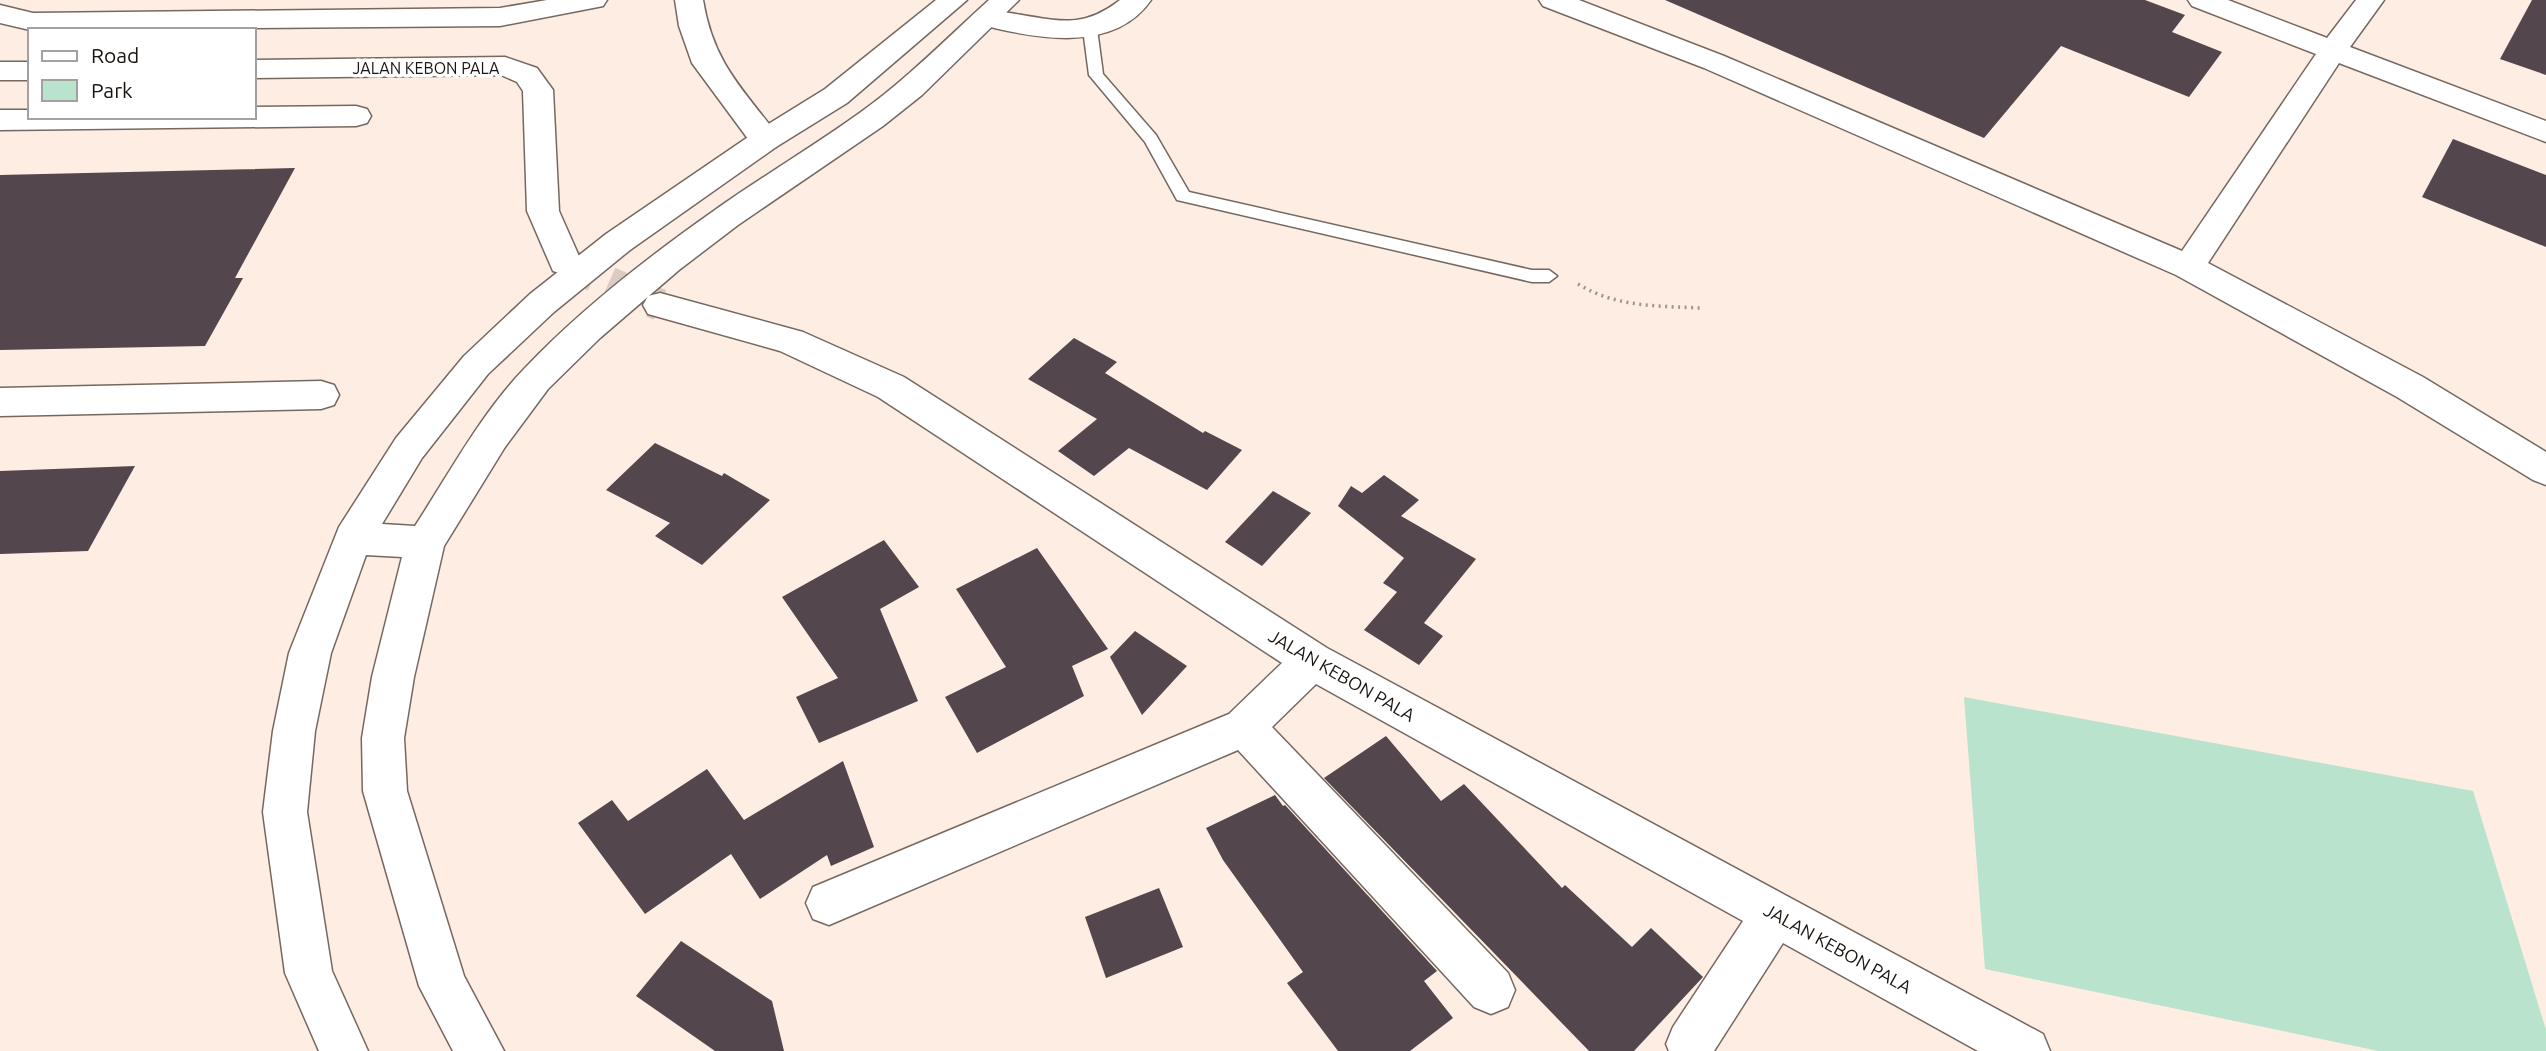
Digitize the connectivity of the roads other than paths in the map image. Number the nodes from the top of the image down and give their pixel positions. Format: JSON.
{"nodes":[{"id":1,"x":593,"y":0,"type":"edge"},
{"id":2,"x":690,"y":0,"type":"edge"},
{"id":3,"x":953,"y":0,"type":"edge"},
{"id":4,"x":1137,"y":0,"type":"edge"},
{"id":5,"x":1553,"y":0,"type":"edge"},
{"id":6,"x":2202,"y":0,"type":"edge"},
{"id":7,"x":2370,"y":0,"type":"edge"},
{"id":8,"x":997,"y":9,"type":"edge"},
{"id":9,"x":0,"y":14,"type":"edge"},
{"id":10,"x":1090,"y":29,"type":"junction"},
{"id":11,"x":2333,"y":50,"type":"junction"},
{"id":12,"x":256,"y":69,"type":"edge"},
{"id":13,"x":0,"y":71,"type":"edge"},
{"id":14,"x":28,"y":71,"type":"edge"},
{"id":15,"x":356,"y":116,"type":"dead end"},
{"id":16,"x":256,"y":117,"type":"edge"},
{"id":17,"x":84,"y":119,"type":"edge"},
{"id":18,"x":0,"y":120,"type":"edge"},
{"id":19,"x":2546,"y":132,"type":"edge"},
{"id":20,"x":765,"y":140,"type":"junction"},
{"id":21,"x":565,"y":263,"type":"tunnel mouth"},
{"id":22,"x":2188,"y":267,"type":"junction"},
{"id":23,"x":1549,"y":276,"type":"dead end"},
{"id":24,"x":660,"y":305,"type":"tunnel mouth"},
{"id":25,"x":321,"y":395,"type":"dead end"},
{"id":26,"x":0,"y":402,"type":"edge"},
{"id":27,"x":2546,"y":470,"type":"edge"},
{"id":28,"x":353,"y":538,"type":"junction"},
{"id":29,"x":425,"y":543,"type":"junction"},
{"id":30,"x":1312,"y":661,"type":"junction"},
{"id":31,"x":1244,"y":727,"type":"junction"},
{"id":32,"x":829,"y":903,"type":"dead end"},
{"id":33,"x":1775,"y":914,"type":"junction"},
{"id":34,"x":1491,"y":990,"type":"dead end"},
{"id":35,"x":1690,"y":1044,"type":"dead end"},
{"id":36,"x":344,"y":1051,"type":"edge"},
{"id":37,"x":481,"y":1051,"type":"edge"},
{"id":38,"x":2026,"y":1051,"type":"edge"}],
"edges":[{"from":1,"to":9,"type":"street"},
{"from":2,"to":20,"type":"street"},
{"from":3,"to":20,"type":"street"},
{"from":4,"to":10,"type":"street"},
{"from":5,"to":22,"type":"street"},
{"from":6,"to":11,"type":"street"},
{"from":7,"to":11,"type":"street"},
{"from":8,"to":10,"type":"street"},
{"from":8,"to":29,"type":"street"},
{"from":10,"to":23,"type":"lane"},
{"from":11,"to":19,"type":"street"},
{"from":11,"to":22,"type":"street"},
{"from":12,"to":21,"type":"street","name":"JALAN KEBON PALA"},
{"from":13,"to":14,"type":"street"},
{"from":15,"to":16,"type":"street"},
{"from":17,"to":18,"type":"street"},
{"from":20,"to":28,"type":"street"},
{"from":22,"to":27,"type":"street"},
{"from":24,"to":30,"type":"street","name":"JALAN KEBON PALA"},
{"from":25,"to":26,"type":"street"},
{"from":28,"to":29,"type":"street"},
{"from":28,"to":36,"type":"street"},
{"from":29,"to":37,"type":"street"},
{"from":30,"to":31,"type":"street"},
{"from":30,"to":33,"type":"street","name":"JALAN KEBON PALA"},
{"from":31,"to":32,"type":"street"},
{"from":31,"to":34,"type":"street"},
{"from":33,"to":35,"type":"street"},
{"from":33,"to":38,"type":"street","name":"JALAN KEBON PALA"}]}
